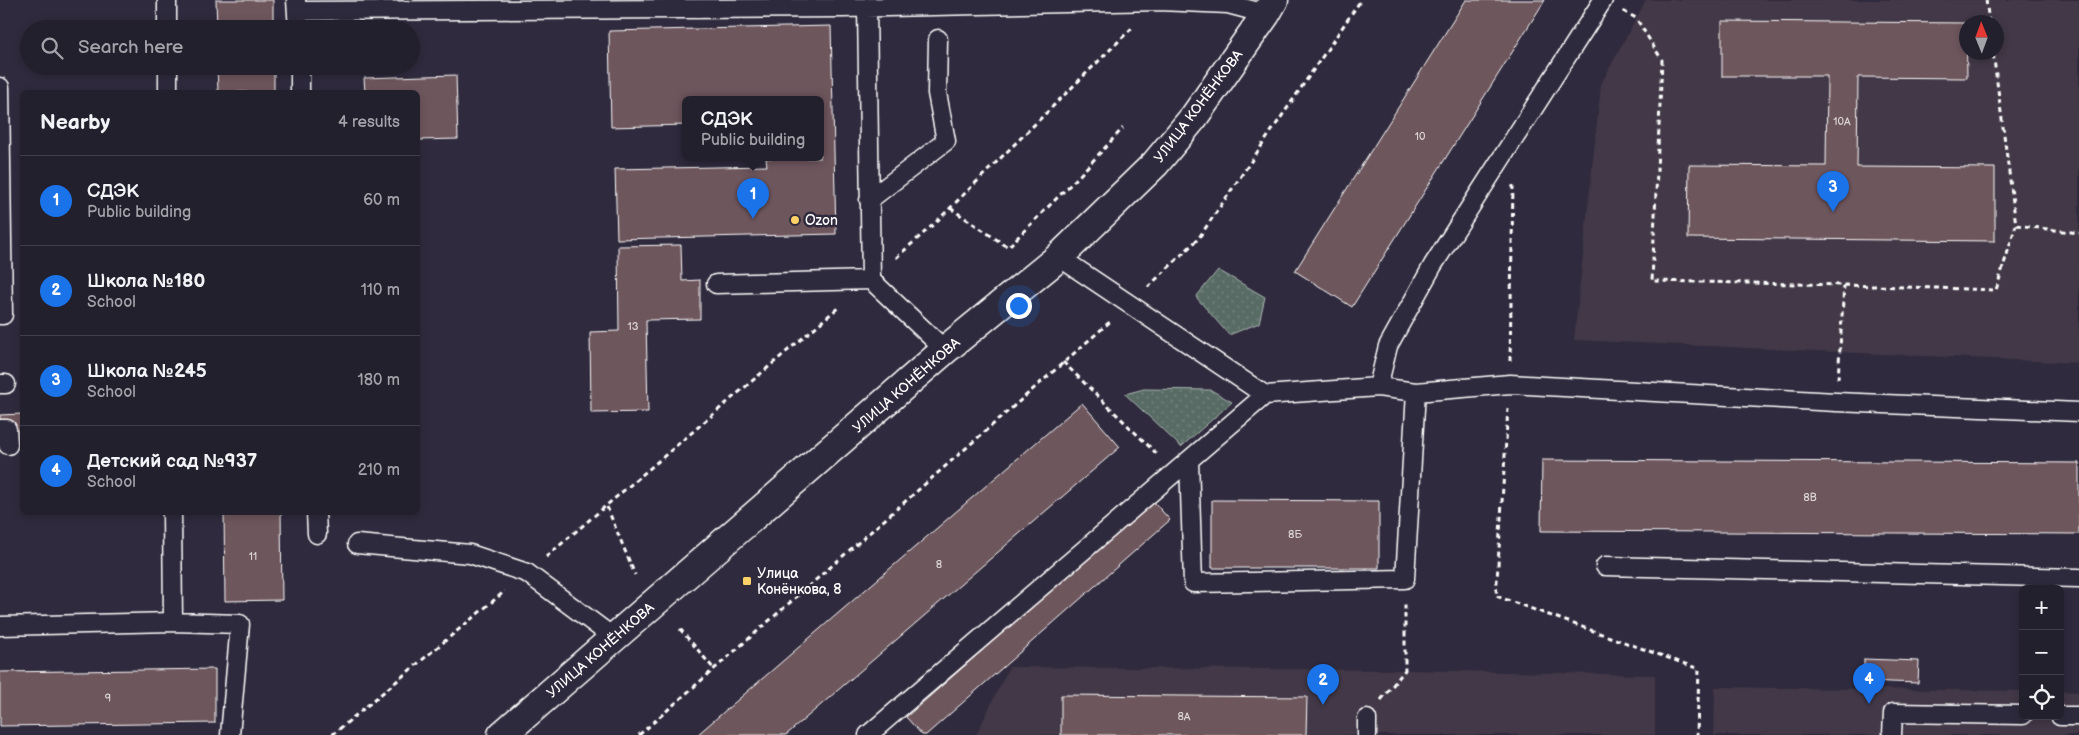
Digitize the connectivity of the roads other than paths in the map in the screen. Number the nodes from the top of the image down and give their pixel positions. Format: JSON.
{"nodes":[{"id":1,"x":167,"y":0,"type":"edge"},
{"id":2,"x":1603,"y":0,"type":"edge"},
{"id":3,"x":843,"y":4,"type":"edge"},
{"id":4,"x":1270,"y":7,"type":"edge"},
{"id":5,"x":868,"y":8,"type":"junction"},
{"id":6,"x":297,"y":13,"type":"edge"},
{"id":7,"x":168,"y":20,"type":"edge"},
{"id":8,"x":938,"y":39,"type":"dead end"},
{"id":9,"x":168,"y":75,"type":"edge"},
{"id":10,"x":300,"y":75,"type":"edge"},
{"id":11,"x":0,"y":88,"type":"edge"},
{"id":12,"x":168,"y":90,"type":"edge"},
{"id":13,"x":300,"y":90,"type":"edge"},
{"id":14,"x":869,"y":200,"type":"junction"},
{"id":15,"x":1058,"y":257,"type":"junction"},
{"id":16,"x":870,"y":280,"type":"junction"},
{"id":17,"x":716,"y":284,"type":"dead end"},
{"id":18,"x":0,"y":315,"type":"edge"},
{"id":19,"x":945,"y":350,"type":"junction"},
{"id":20,"x":1378,"y":387,"type":"junction"},
{"id":21,"x":1416,"y":392,"type":"junction"},
{"id":22,"x":1265,"y":395,"type":"junction"},
{"id":23,"x":2079,"y":412,"type":"edge"},
{"id":24,"x":1188,"y":460,"type":"junction"},
{"id":25,"x":172,"y":515,"type":"edge"},
{"id":26,"x":316,"y":515,"type":"edge"},
{"id":27,"x":316,"y":534,"type":"dead end"},
{"id":28,"x":357,"y":544,"type":"dead end"},
{"id":29,"x":1605,"y":566,"type":"dead end"},
{"id":30,"x":2079,"y":578,"type":"edge"},
{"id":31,"x":173,"y":622,"type":"junction"},
{"id":32,"x":0,"y":626,"type":"edge"},
{"id":33,"x":614,"y":638,"type":"junction"},
{"id":34,"x":2019,"y":715,"type":"edge"},
{"id":35,"x":2064,"y":716,"type":"edge"},
{"id":36,"x":2079,"y":716,"type":"edge"},
{"id":37,"x":230,"y":735,"type":"edge"},
{"id":38,"x":502,"y":735,"type":"edge"},
{"id":39,"x":868,"y":735,"type":"edge"},
{"id":40,"x":1892,"y":735,"type":"edge"}],
"edges":[{"from":1,"to":7,"type":"lane"},
{"from":2,"to":20,"type":"lane"},
{"from":3,"to":5,"type":"lane"},
{"from":3,"to":6,"type":"lane"},
{"from":4,"to":5,"type":"lane"},
{"from":4,"to":15,"type":"street","name":"УЛИЦА КОНЁНКОВА"},
{"from":5,"to":14,"type":"lane"},
{"from":8,"to":14,"type":"lane"},
{"from":9,"to":12,"type":"lane"},
{"from":10,"to":13,"type":"lane"},
{"from":11,"to":18,"type":"lane"},
{"from":14,"to":16,"type":"lane"},
{"from":15,"to":19,"type":"street","name":"УЛИЦА КОНЁНКОВА"},
{"from":15,"to":22,"type":"lane"},
{"from":16,"to":17,"type":"lane"},
{"from":16,"to":19,"type":"lane"},
{"from":19,"to":33,"type":"street","name":"УЛИЦА КОНЁНКОВА"},
{"from":20,"to":21,"type":"lane"},
{"from":20,"to":22,"type":"lane"},
{"from":21,"to":23,"type":"lane"},
{"from":21,"to":24,"type":"lane"},
{"from":22,"to":24,"type":"lane"},
{"from":24,"to":39,"type":"lane"},
{"from":25,"to":31,"type":"lane"},
{"from":26,"to":27,"type":"lane"},
{"from":28,"to":33,"type":"lane"},
{"from":29,"to":30,"type":"lane"},
{"from":31,"to":32,"type":"lane"},
{"from":31,"to":37,"type":"lane"},
{"from":33,"to":38,"type":"street","name":"УЛИЦА КОНЁНКОВА"},
{"from":34,"to":40,"type":"lane"},
{"from":35,"to":36,"type":"lane"}]}
